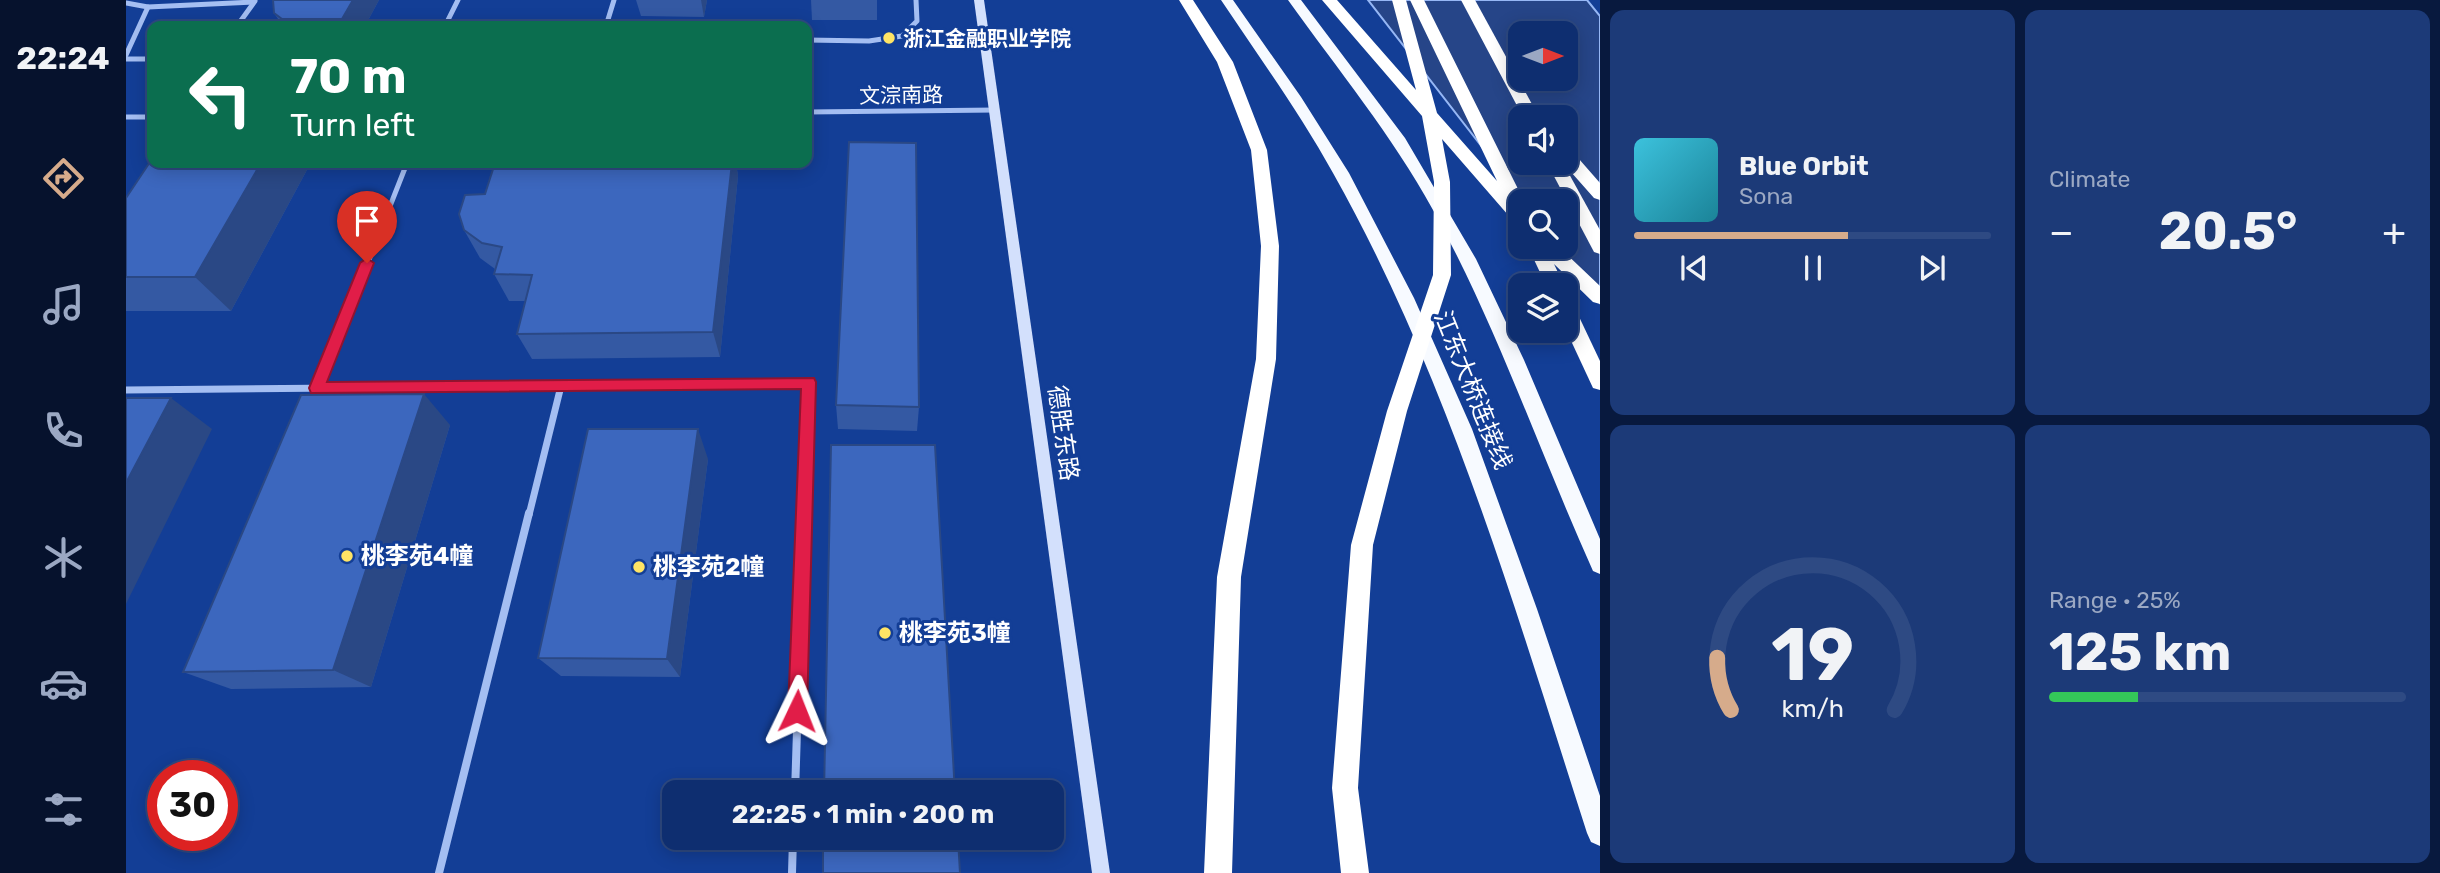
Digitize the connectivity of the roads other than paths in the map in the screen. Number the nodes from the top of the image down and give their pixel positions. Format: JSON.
{"nodes":[{"id":1,"x":458,"y":0,"type":"edge"},
{"id":2,"x":614,"y":0,"type":"edge"},
{"id":3,"x":916,"y":0,"type":"edge"},
{"id":4,"x":979,"y":0,"type":"edge"},
{"id":5,"x":1186,"y":0,"type":"edge"},
{"id":6,"x":1227,"y":0,"type":"edge"},
{"id":7,"x":1294,"y":0,"type":"edge"},
{"id":8,"x":1329,"y":0,"type":"edge"},
{"id":9,"x":1399,"y":0,"type":"edge"},
{"id":10,"x":1417,"y":0,"type":"edge"},
{"id":11,"x":1468,"y":0,"type":"edge"},
{"id":12,"x":255,"y":1,"type":"edge"},
{"id":13,"x":126,"y":3,"type":"edge"},
{"id":14,"x":148,"y":7,"type":"junction"},
{"id":15,"x":241,"y":21,"type":"edge"},
{"id":16,"x":448,"y":21,"type":"edge"},
{"id":17,"x":608,"y":21,"type":"edge"},
{"id":18,"x":812,"y":40,"type":"edge"},
{"id":19,"x":126,"y":57,"type":"edge"},
{"id":20,"x":147,"y":59,"type":"edge"},
{"id":21,"x":1525,"y":105,"type":"edge"},
{"id":22,"x":996,"y":110,"type":"junction"},
{"id":23,"x":812,"y":112,"type":"edge"},
{"id":24,"x":126,"y":117,"type":"edge"},
{"id":25,"x":147,"y":117,"type":"edge"},
{"id":26,"x":405,"y":168,"type":"edge"},
{"id":27,"x":1578,"y":169,"type":"edge"},
{"id":28,"x":1561,"y":175,"type":"edge"},
{"id":29,"x":1510,"y":189,"type":"edge"},
{"id":30,"x":1600,"y":194,"type":"edge"},
{"id":31,"x":1508,"y":204,"type":"edge"},
{"id":32,"x":1600,"y":247,"type":"edge"},
{"id":33,"x":1560,"y":259,"type":"edge"},
{"id":34,"x":1600,"y":297,"type":"edge"},
{"id":35,"x":1578,"y":335,"type":"edge"},
{"id":36,"x":1600,"y":382,"type":"edge"},
{"id":37,"x":561,"y":386,"type":"junction"},
{"id":38,"x":317,"y":388,"type":"junction"},
{"id":39,"x":126,"y":390,"type":"edge"},
{"id":40,"x":1600,"y":564,"type":"edge"},
{"id":41,"x":795,"y":780,"type":"edge"},
{"id":42,"x":1600,"y":833,"type":"edge"},
{"id":43,"x":793,"y":850,"type":"edge"},
{"id":44,"x":439,"y":873,"type":"edge"},
{"id":45,"x":792,"y":873,"type":"edge"},
{"id":46,"x":1101,"y":873,"type":"edge"},
{"id":47,"x":1218,"y":873,"type":"edge"},
{"id":48,"x":1356,"y":873,"type":"edge"}],
"edges":[{"from":1,"to":16,"type":"street"},
{"from":2,"to":17,"type":"street"},
{"from":3,"to":18,"type":"street"},
{"from":4,"to":22,"type":"main road","name":"德胜东路"},
{"from":5,"to":47,"type":"highway"},
{"from":6,"to":42,"type":"highway","name":"江东大桥连接线"},
{"from":7,"to":40,"type":"highway","name":"江东大桥连接线"},
{"from":8,"to":31,"type":"highway"},
{"from":9,"to":48,"type":"highway"},
{"from":10,"to":29,"type":"highway"},
{"from":11,"to":21,"type":"highway"},
{"from":12,"to":14,"type":"street"},
{"from":12,"to":15,"type":"street"},
{"from":13,"to":14,"type":"street"},
{"from":14,"to":19,"type":"street"},
{"from":19,"to":20,"type":"street"},
{"from":22,"to":23,"type":"street","name":"文淙南路"},
{"from":22,"to":46,"type":"main road","name":"德胜东路"},
{"from":24,"to":25,"type":"street"},
{"from":26,"to":38,"type":"street"},
{"from":27,"to":30,"type":"highway"},
{"from":28,"to":32,"type":"highway"},
{"from":33,"to":34,"type":"highway"},
{"from":35,"to":36,"type":"highway"},
{"from":37,"to":38,"type":"street"},
{"from":37,"to":41,"type":"street"},
{"from":37,"to":44,"type":"street"},
{"from":38,"to":39,"type":"street"},
{"from":43,"to":45,"type":"street"}]}
